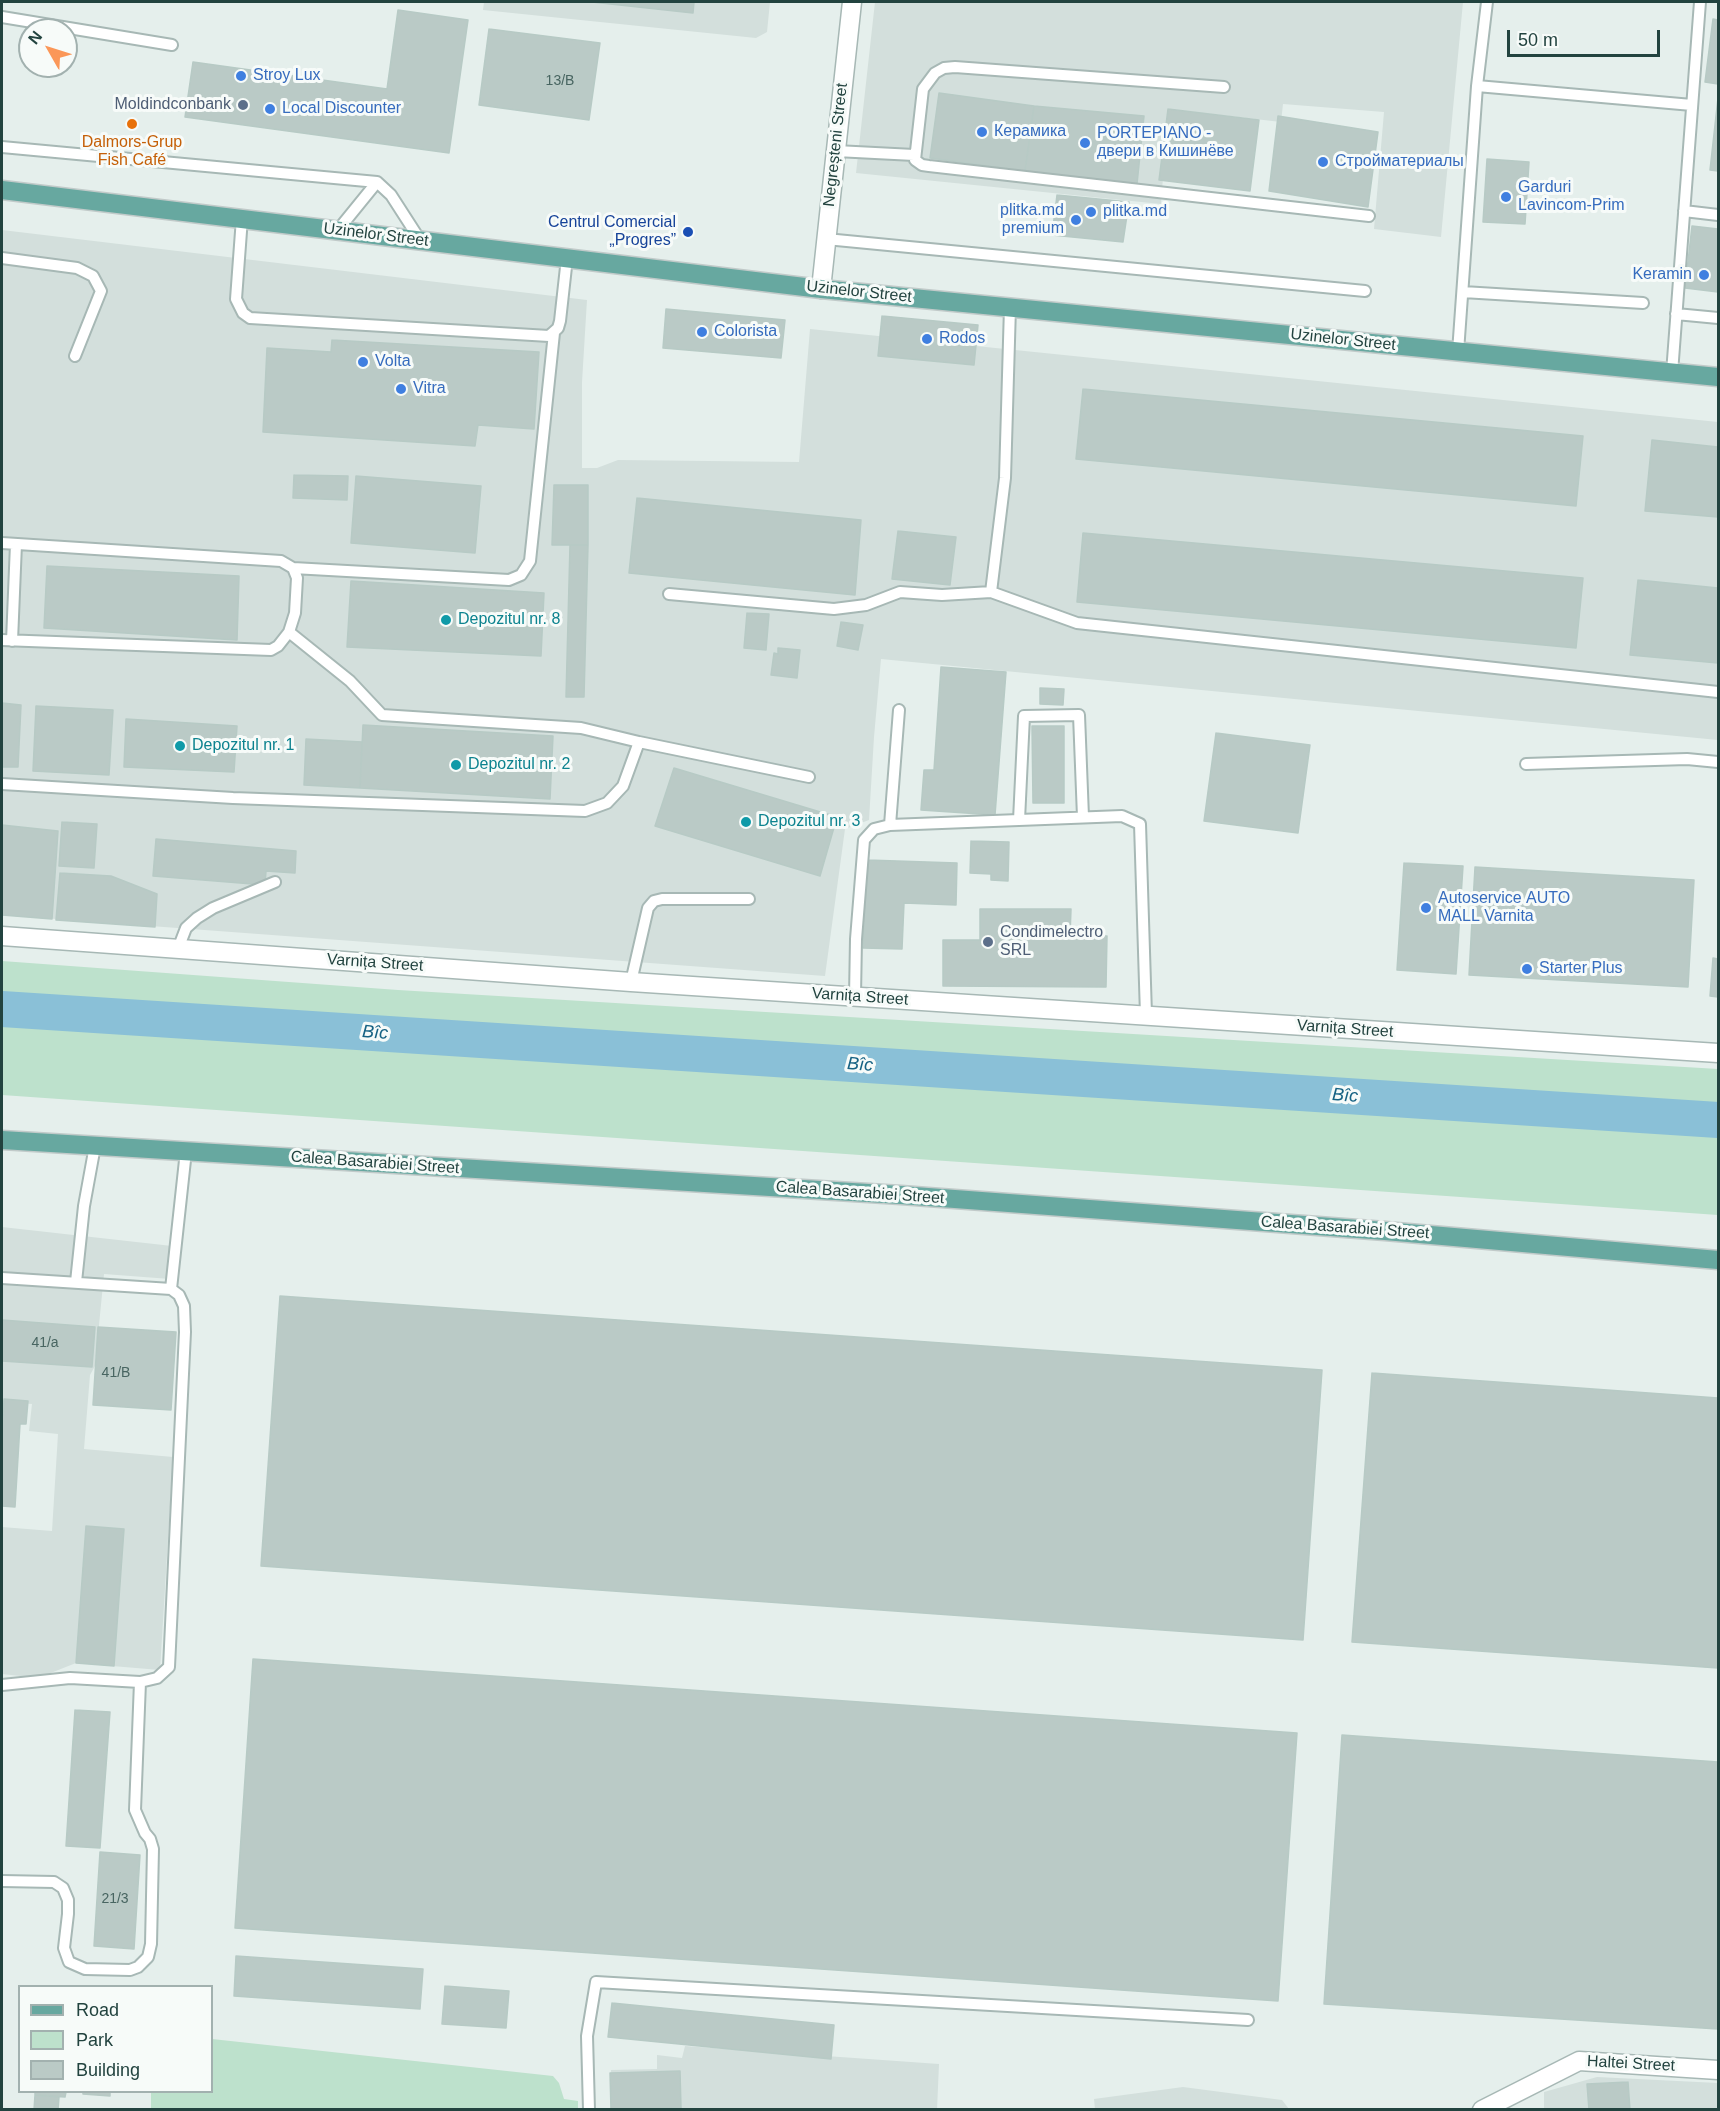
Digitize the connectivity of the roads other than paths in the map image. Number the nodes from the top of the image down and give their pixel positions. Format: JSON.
{"nodes":[{"id":1,"x":852,"y":2,"type":"edge"},
{"id":2,"x":1487,"y":2,"type":"edge"},
{"id":3,"x":1700,"y":2,"type":"edge"},
{"id":4,"x":2,"y":17,"type":"edge"},
{"id":5,"x":172,"y":45,"type":"dead end"},
{"id":6,"x":1477,"y":86,"type":"junction"},
{"id":7,"x":1224,"y":87,"type":"dead end"},
{"id":8,"x":1692,"y":105,"type":"junction"},
{"id":9,"x":2,"y":147,"type":"edge"},
{"id":10,"x":836,"y":151,"type":"junction"},
{"id":11,"x":914,"y":155,"type":"junction"},
{"id":12,"x":377,"y":182,"type":"junction"},
{"id":13,"x":2,"y":190,"type":"edge"},
{"id":14,"x":1684,"y":211,"type":"junction"},
{"id":15,"x":1719,"y":215,"type":"edge"},
{"id":16,"x":1369,"y":216,"type":"dead end"},
{"id":17,"x":242,"y":218,"type":"junction"},
{"id":18,"x":338,"y":230,"type":"junction"},
{"id":19,"x":826,"y":239,"type":"junction"},
{"id":20,"x":420,"y":240,"type":"junction"},
{"id":21,"x":2,"y":258,"type":"edge"},
{"id":22,"x":567,"y":258,"type":"junction"},
{"id":23,"x":820,"y":289,"type":"junction"},
{"id":24,"x":1365,"y":291,"type":"dead end"},
{"id":25,"x":1463,"y":292,"type":"junction"},
{"id":26,"x":1643,"y":303,"type":"dead end"},
{"id":27,"x":1010,"y":307,"type":"junction"},
{"id":28,"x":1676,"y":314,"type":"junction"},
{"id":29,"x":1719,"y":318,"type":"edge"},
{"id":30,"x":554,"y":333,"type":"junction"},
{"id":31,"x":1458,"y":352,"type":"junction"},
{"id":32,"x":75,"y":356,"type":"dead end"},
{"id":33,"x":1672,"y":373,"type":"junction"},
{"id":34,"x":1719,"y":377,"type":"edge"},
{"id":35,"x":2,"y":543,"type":"edge"},
{"id":36,"x":16,"y":544,"type":"junction"},
{"id":37,"x":293,"y":568,"type":"junction"},
{"id":38,"x":991,"y":592,"type":"junction"},
{"id":39,"x":669,"y":594,"type":"dead end"},
{"id":40,"x":289,"y":632,"type":"junction"},
{"id":41,"x":7,"y":641,"type":"edge"},
{"id":42,"x":1719,"y":692,"type":"edge"},
{"id":43,"x":899,"y":710,"type":"dead end"},
{"id":44,"x":639,"y":742,"type":"junction"},
{"id":45,"x":1719,"y":762,"type":"edge"},
{"id":46,"x":1526,"y":764,"type":"dead end"},
{"id":47,"x":809,"y":777,"type":"dead end"},
{"id":48,"x":2,"y":784,"type":"edge"},
{"id":49,"x":1083,"y":817,"type":"junction"},
{"id":50,"x":1019,"y":820,"type":"junction"},
{"id":51,"x":890,"y":825,"type":"junction"},
{"id":52,"x":275,"y":882,"type":"dead end"},
{"id":53,"x":749,"y":899,"type":"dead end"},
{"id":54,"x":2,"y":936,"type":"edge"},
{"id":55,"x":178,"y":949,"type":"junction"},
{"id":56,"x":631,"y":982,"type":"junction"},
{"id":57,"x":855,"y":996,"type":"junction"},
{"id":58,"x":1146,"y":1015,"type":"junction"},
{"id":59,"x":1719,"y":1053,"type":"edge"},
{"id":60,"x":2,"y":1140,"type":"edge"},
{"id":61,"x":2,"y":1144,"type":"edge"},
{"id":62,"x":94,"y":1146,"type":"junction"},
{"id":63,"x":186,"y":1151,"type":"junction"},
{"id":64,"x":1719,"y":1260,"type":"edge"},
{"id":65,"x":2,"y":1278,"type":"edge"},
{"id":66,"x":76,"y":1282,"type":"junction"},
{"id":67,"x":171,"y":1289,"type":"junction"},
{"id":68,"x":140,"y":1682,"type":"junction"},
{"id":69,"x":2,"y":1685,"type":"edge"},
{"id":70,"x":2,"y":1881,"type":"edge"},
{"id":71,"x":1248,"y":2020,"type":"dead end"},
{"id":72,"x":1719,"y":2070,"type":"edge"},
{"id":73,"x":588,"y":2109,"type":"edge"},
{"id":74,"x":1485,"y":2109,"type":"edge"}],
"edges":[{"from":1,"to":10,"type":"street","name":"Negreșteni Street"},
{"from":2,"to":6,"type":"lane"},
{"from":3,"to":8,"type":"lane"},
{"from":4,"to":5,"type":"lane"},
{"from":6,"to":8,"type":"lane"},
{"from":6,"to":25,"type":"lane"},
{"from":7,"to":11,"type":"lane"},
{"from":8,"to":14,"type":"lane"},
{"from":9,"to":12,"type":"lane"},
{"from":10,"to":11,"type":"lane"},
{"from":10,"to":19,"type":"street","name":"Negreșteni Street"},
{"from":11,"to":16,"type":"lane"},
{"from":12,"to":18,"type":"lane"},
{"from":12,"to":20,"type":"lane"},
{"from":13,"to":17,"type":"main road","name":"Uzinelor Street"},
{"from":14,"to":15,"type":"lane"},
{"from":14,"to":28,"type":"lane"},
{"from":17,"to":18,"type":"main road","name":"Uzinelor Street"},
{"from":17,"to":30,"type":"lane"},
{"from":18,"to":20,"type":"main road","name":"Uzinelor Street"},
{"from":19,"to":23,"type":"street","name":"Negreșteni Street"},
{"from":19,"to":24,"type":"lane"},
{"from":20,"to":22,"type":"main road","name":"Uzinelor Street"},
{"from":21,"to":32,"type":"lane"},
{"from":22,"to":23,"type":"main road","name":"Uzinelor Street"},
{"from":22,"to":30,"type":"lane"},
{"from":23,"to":27,"type":"main road","name":"Uzinelor Street"},
{"from":25,"to":26,"type":"lane"},
{"from":25,"to":31,"type":"lane"},
{"from":27,"to":31,"type":"main road","name":"Uzinelor Street"},
{"from":27,"to":38,"type":"lane"},
{"from":28,"to":29,"type":"lane"},
{"from":28,"to":33,"type":"lane"},
{"from":30,"to":37,"type":"lane"},
{"from":31,"to":33,"type":"main road","name":"Uzinelor Street"},
{"from":33,"to":34,"type":"main road","name":"Uzinelor Street"},
{"from":35,"to":36,"type":"lane"},
{"from":36,"to":37,"type":"lane"},
{"from":36,"to":41,"type":"lane"},
{"from":37,"to":40,"type":"lane"},
{"from":38,"to":39,"type":"lane"},
{"from":38,"to":42,"type":"lane"},
{"from":40,"to":41,"type":"lane"},
{"from":40,"to":44,"type":"lane"},
{"from":43,"to":51,"type":"lane"},
{"from":44,"to":47,"type":"lane"},
{"from":44,"to":48,"type":"lane"},
{"from":45,"to":46,"type":"lane"},
{"from":49,"to":50,"type":"lane"},
{"from":49,"to":50,"type":"lane"},
{"from":49,"to":58,"type":"lane"},
{"from":50,"to":51,"type":"lane"},
{"from":51,"to":57,"type":"lane"},
{"from":52,"to":55,"type":"lane"},
{"from":53,"to":56,"type":"lane"},
{"from":54,"to":55,"type":"street","name":"Varnița Street"},
{"from":55,"to":56,"type":"street","name":"Varnița Street"},
{"from":56,"to":57,"type":"street","name":"Varnița Street"},
{"from":57,"to":58,"type":"street","name":"Varnița Street"},
{"from":58,"to":59,"type":"street","name":"Varnița Street"},
{"from":60,"to":61,"type":"street"},
{"from":60,"to":62,"type":"main road","name":"Calea Basarabiei Street"},
{"from":62,"to":63,"type":"main road","name":"Calea Basarabiei Street"},
{"from":62,"to":66,"type":"lane"},
{"from":63,"to":64,"type":"main road","name":"Calea Basarabiei Street"},
{"from":63,"to":67,"type":"lane"},
{"from":65,"to":66,"type":"lane"},
{"from":66,"to":67,"type":"lane"},
{"from":67,"to":68,"type":"lane"},
{"from":68,"to":69,"type":"lane"},
{"from":68,"to":70,"type":"lane"},
{"from":71,"to":73,"type":"lane"},
{"from":72,"to":74,"type":"street","name":"Haltei Street"}]}
